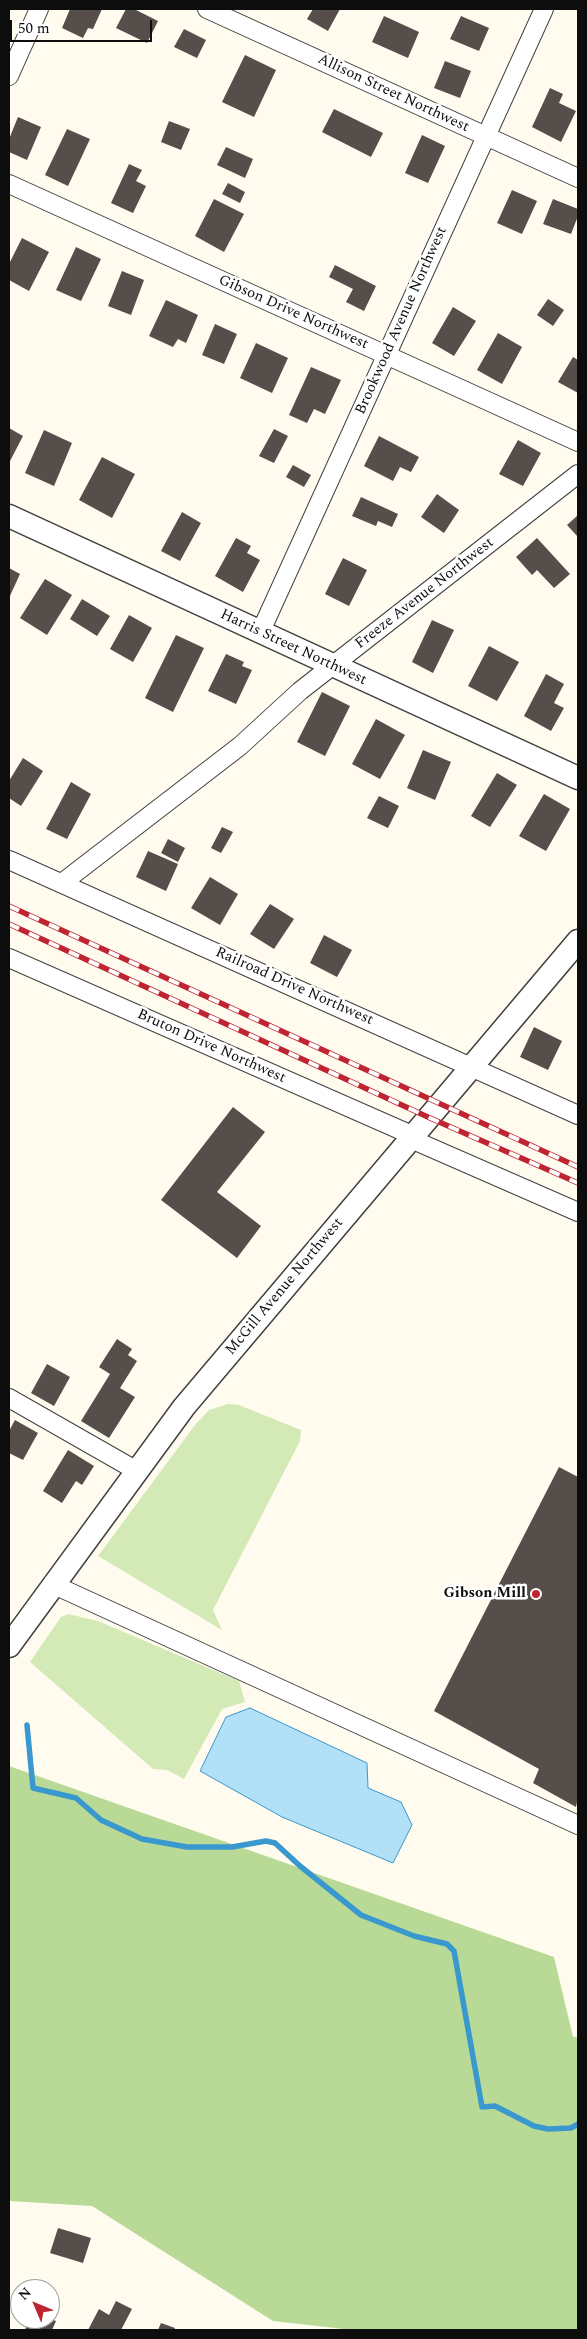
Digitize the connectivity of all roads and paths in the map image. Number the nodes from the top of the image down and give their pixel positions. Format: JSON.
{"nodes":[{"id":1,"x":39,"y":9,"type":"edge"},
{"id":2,"x":207,"y":9,"type":"edge"},
{"id":3,"x":544,"y":9,"type":"edge"},
{"id":4,"x":9,"y":76,"type":"edge"},
{"id":5,"x":486,"y":136,"type":"junction"},
{"id":6,"x":578,"y":178,"type":"edge"},
{"id":7,"x":9,"y":184,"type":"edge"},
{"id":8,"x":386,"y":356,"type":"junction"},
{"id":9,"x":578,"y":442,"type":"edge"},
{"id":10,"x":578,"y":474,"type":"edge"},
{"id":11,"x":9,"y":516,"type":"edge"},
{"id":12,"x":260,"y":633,"type":"junction"},
{"id":13,"x":332,"y":666,"type":"junction"},
{"id":14,"x":578,"y":778,"type":"edge"},
{"id":15,"x":9,"y":860,"type":"edge"},
{"id":16,"x":62,"y":883,"type":"junction"},
{"id":17,"x":578,"y":941,"type":"edge"},
{"id":18,"x":9,"y":958,"type":"edge"},
{"id":19,"x":474,"y":1067,"type":"junction"},
{"id":20,"x":578,"y":1115,"type":"edge"},
{"id":21,"x":412,"y":1137,"type":"junction"},
{"id":22,"x":578,"y":1212,"type":"edge"},
{"id":23,"x":9,"y":1398,"type":"edge"},
{"id":24,"x":137,"y":1470,"type":"junction"},
{"id":25,"x":52,"y":1584,"type":"junction"},
{"id":26,"x":9,"y":1646,"type":"edge"},
{"id":27,"x":578,"y":1825,"type":"edge"}],
"edges":[{"from":1,"to":4,"type":"street"},
{"from":2,"to":5,"type":"street","name":"Allison Street Northwest"},
{"from":3,"to":5,"type":"street","name":"Brookwood Avenue Northwest"},
{"from":5,"to":6,"type":"street","name":"Allison Street Northwest"},
{"from":5,"to":8,"type":"street","name":"Brookwood Avenue Northwest"},
{"from":7,"to":8,"type":"street","name":"Gibson Drive Northwest"},
{"from":8,"to":9,"type":"street","name":"Gibson Drive Northwest"},
{"from":8,"to":12,"type":"street","name":"Brookwood Avenue Northwest"},
{"from":10,"to":13,"type":"street","name":"Freeze Avenue Northwest"},
{"from":11,"to":12,"type":"street","name":"Harris Street Northwest"},
{"from":12,"to":13,"type":"street","name":"Harris Street Northwest"},
{"from":13,"to":14,"type":"street","name":"Harris Street Northwest"},
{"from":13,"to":16,"type":"street","name":"Freeze Avenue Northwest"},
{"from":15,"to":16,"type":"street","name":"Railroad Drive Northwest"},
{"from":16,"to":19,"type":"street","name":"Railroad Drive Northwest"},
{"from":17,"to":19,"type":"street","name":"McGill Avenue Northwest"},
{"from":18,"to":21,"type":"street","name":"Bruton Drive Northwest"},
{"from":19,"to":20,"type":"street","name":"Railroad Drive Northwest"},
{"from":19,"to":21,"type":"street","name":"McGill Avenue Northwest"},
{"from":21,"to":22,"type":"street","name":"Bruton Drive Northwest"},
{"from":21,"to":24,"type":"street","name":"McGill Avenue Northwest"},
{"from":23,"to":24,"type":"street"},
{"from":24,"to":25,"type":"street","name":"McGill Avenue Northwest"},
{"from":25,"to":26,"type":"street","name":"McGill Avenue Northwest"},
{"from":25,"to":27,"type":"street"}]}
